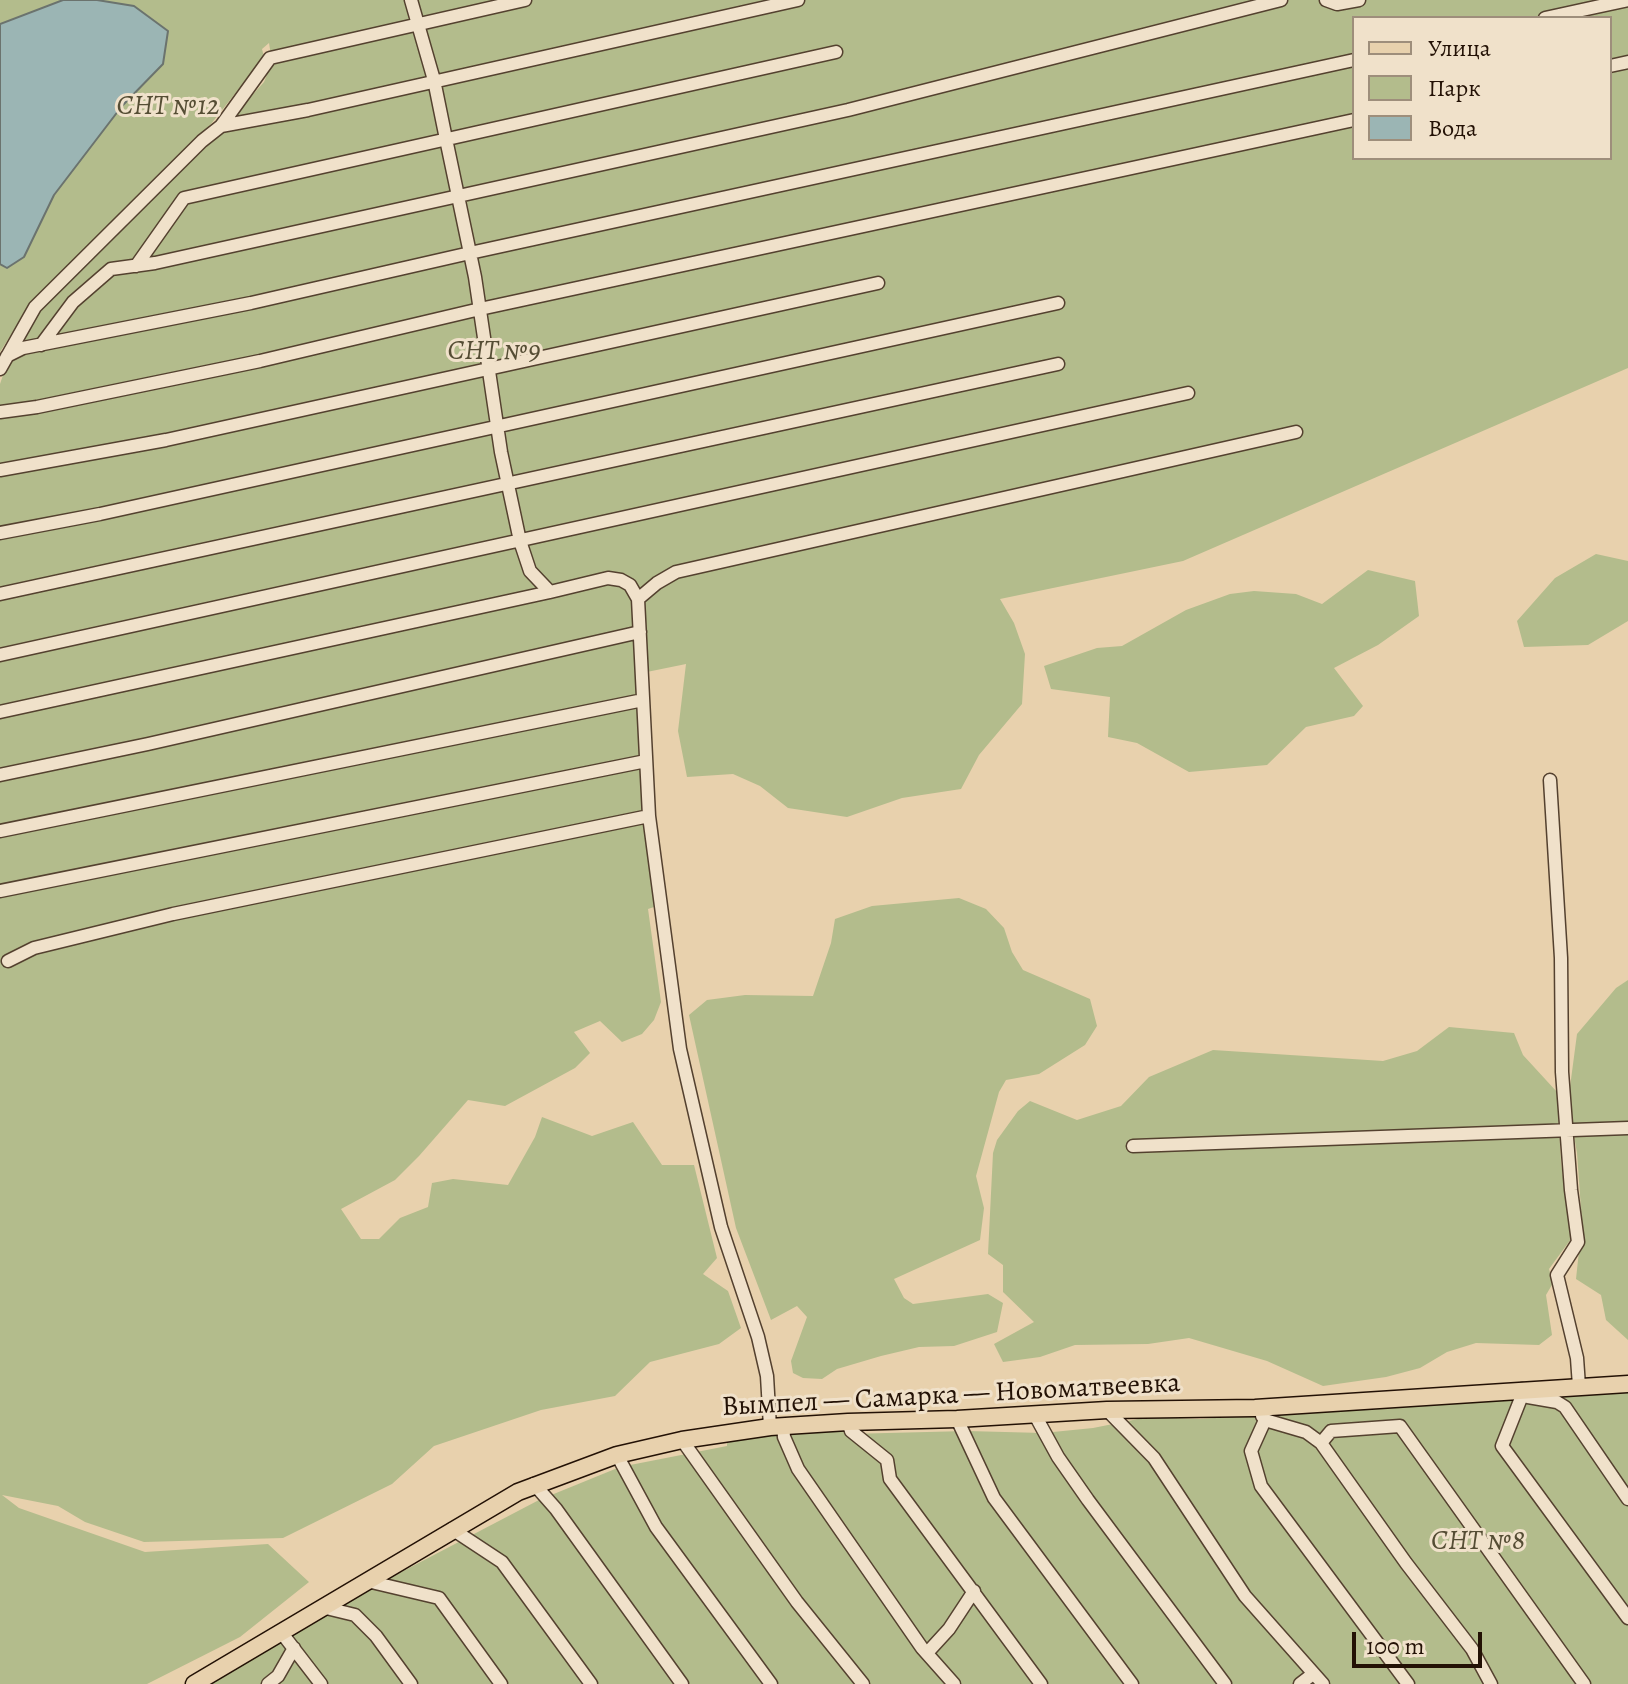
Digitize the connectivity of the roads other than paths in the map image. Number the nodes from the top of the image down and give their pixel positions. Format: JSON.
{"nodes":[{"id":1,"x":411,"y":0,"type":"edge"},
{"id":2,"x":525,"y":0,"type":"edge"},
{"id":3,"x":798,"y":0,"type":"edge"},
{"id":4,"x":1281,"y":0,"type":"edge"},
{"id":5,"x":1326,"y":0,"type":"edge"},
{"id":6,"x":1359,"y":0,"type":"edge"},
{"id":7,"x":1628,"y":0,"type":"edge"},
{"id":8,"x":1554,"y":16,"type":"edge"},
{"id":9,"x":418,"y":24,"type":"junction"},
{"id":10,"x":836,"y":52,"type":"dead end"},
{"id":11,"x":1352,"y":60,"type":"edge"},
{"id":12,"x":434,"y":80,"type":"junction"},
{"id":13,"x":1352,"y":120,"type":"edge"},
{"id":14,"x":221,"y":126,"type":"junction"},
{"id":15,"x":446,"y":139,"type":"junction"},
{"id":16,"x":458,"y":194,"type":"junction"},
{"id":17,"x":470,"y":253,"type":"junction"},
{"id":18,"x":136,"y":266,"type":"junction"},
{"id":19,"x":878,"y":283,"type":"dead end"},
{"id":20,"x":1058,"y":303,"type":"dead end"},
{"id":21,"x":480,"y":309,"type":"junction"},
{"id":22,"x":41,"y":345,"type":"junction"},
{"id":23,"x":7,"y":356,"type":"junction"},
{"id":24,"x":1058,"y":364,"type":"dead end"},
{"id":25,"x":488,"y":368,"type":"junction"},
{"id":26,"x":0,"y":369,"type":"edge"},
{"id":27,"x":1188,"y":393,"type":"dead end"},
{"id":28,"x":0,"y":412,"type":"edge"},
{"id":29,"x":496,"y":426,"type":"junction"},
{"id":30,"x":1296,"y":432,"type":"dead end"},
{"id":31,"x":0,"y":470,"type":"edge"},
{"id":32,"x":508,"y":484,"type":"junction"},
{"id":33,"x":0,"y":533,"type":"edge"},
{"id":34,"x":520,"y":541,"type":"junction"},
{"id":35,"x":550,"y":592,"type":"junction"},
{"id":36,"x":0,"y":594,"type":"edge"},
{"id":37,"x":638,"y":599,"type":"junction"},
{"id":38,"x":640,"y":632,"type":"junction"},
{"id":39,"x":0,"y":655,"type":"edge"},
{"id":40,"x":643,"y":700,"type":"junction"},
{"id":41,"x":0,"y":712,"type":"edge"},
{"id":42,"x":646,"y":761,"type":"junction"},
{"id":43,"x":0,"y":775,"type":"edge"},
{"id":44,"x":1550,"y":780,"type":"dead end"},
{"id":45,"x":649,"y":816,"type":"junction"},
{"id":46,"x":0,"y":831,"type":"edge"},
{"id":47,"x":0,"y":891,"type":"edge"},
{"id":48,"x":8,"y":961,"type":"dead end"},
{"id":49,"x":1628,"y":1128,"type":"edge"},
{"id":50,"x":1566,"y":1130,"type":"junction"},
{"id":51,"x":1133,"y":1146,"type":"dead end"},
{"id":52,"x":1628,"y":1384,"type":"edge"},
{"id":53,"x":1579,"y":1386,"type":"junction"},
{"id":54,"x":1523,"y":1391,"type":"junction"},
{"id":55,"x":1107,"y":1410,"type":"junction"},
{"id":56,"x":1260,"y":1414,"type":"junction"},
{"id":57,"x":1035,"y":1415,"type":"junction"},
{"id":58,"x":957,"y":1419,"type":"junction"},
{"id":59,"x":848,"y":1422,"type":"junction"},
{"id":60,"x":776,"y":1426,"type":"junction"},
{"id":61,"x":682,"y":1440,"type":"junction"},
{"id":62,"x":1321,"y":1443,"type":"junction"},
{"id":63,"x":617,"y":1455,"type":"junction"},
{"id":64,"x":534,"y":1484,"type":"junction"},
{"id":65,"x":1628,"y":1499,"type":"edge"},
{"id":66,"x":452,"y":1529,"type":"junction"},
{"id":67,"x":367,"y":1581,"type":"junction"},
{"id":68,"x":974,"y":1591,"type":"junction"},
{"id":69,"x":322,"y":1607,"type":"junction"},
{"id":70,"x":1628,"y":1618,"type":"edge"},
{"id":71,"x":281,"y":1632,"type":"junction"},
{"id":72,"x":294,"y":1648,"type":"junction"},
{"id":73,"x":927,"y":1653,"type":"junction"},
{"id":74,"x":1318,"y":1679,"type":"edge"},
{"id":75,"x":194,"y":1684,"type":"edge"},
{"id":76,"x":268,"y":1684,"type":"edge"},
{"id":77,"x":321,"y":1684,"type":"edge"},
{"id":78,"x":411,"y":1684,"type":"edge"},
{"id":79,"x":501,"y":1684,"type":"edge"},
{"id":80,"x":591,"y":1684,"type":"edge"},
{"id":81,"x":682,"y":1684,"type":"edge"},
{"id":82,"x":771,"y":1684,"type":"edge"},
{"id":83,"x":863,"y":1684,"type":"edge"},
{"id":84,"x":954,"y":1684,"type":"edge"},
{"id":85,"x":1041,"y":1684,"type":"edge"},
{"id":86,"x":1132,"y":1684,"type":"edge"},
{"id":87,"x":1225,"y":1684,"type":"edge"},
{"id":88,"x":1300,"y":1684,"type":"edge"},
{"id":89,"x":1408,"y":1684,"type":"edge"},
{"id":90,"x":1491,"y":1684,"type":"edge"},
{"id":91,"x":1584,"y":1684,"type":"edge"}],
"edges":[{"from":1,"to":9,"type":"street"},
{"from":2,"to":9,"type":"street"},
{"from":3,"to":12,"type":"street"},
{"from":4,"to":16,"type":"street"},
{"from":5,"to":6,"type":"street"},
{"from":7,"to":8,"type":"street"},
{"from":9,"to":12,"type":"street"},
{"from":9,"to":14,"type":"street"},
{"from":10,"to":15,"type":"street"},
{"from":11,"to":17,"type":"street"},
{"from":12,"to":14,"type":"street"},
{"from":12,"to":15,"type":"street"},
{"from":13,"to":21,"type":"street"},
{"from":14,"to":23,"type":"street"},
{"from":15,"to":16,"type":"street"},
{"from":15,"to":18,"type":"street"},
{"from":16,"to":17,"type":"street"},
{"from":16,"to":18,"type":"street"},
{"from":17,"to":21,"type":"street"},
{"from":17,"to":22,"type":"street"},
{"from":18,"to":22,"type":"street"},
{"from":19,"to":25,"type":"street"},
{"from":20,"to":29,"type":"street"},
{"from":21,"to":25,"type":"street"},
{"from":21,"to":28,"type":"street"},
{"from":22,"to":23,"type":"street"},
{"from":23,"to":26,"type":"street"},
{"from":24,"to":32,"type":"street"},
{"from":25,"to":29,"type":"street"},
{"from":25,"to":31,"type":"street"},
{"from":27,"to":34,"type":"street"},
{"from":29,"to":32,"type":"street"},
{"from":29,"to":33,"type":"street"},
{"from":30,"to":37,"type":"street"},
{"from":32,"to":34,"type":"street"},
{"from":32,"to":36,"type":"street"},
{"from":34,"to":35,"type":"street"},
{"from":34,"to":39,"type":"street"},
{"from":35,"to":37,"type":"street"},
{"from":35,"to":41,"type":"street"},
{"from":37,"to":38,"type":"street"},
{"from":38,"to":40,"type":"street"},
{"from":38,"to":43,"type":"street"},
{"from":40,"to":42,"type":"street"},
{"from":40,"to":46,"type":"street"},
{"from":42,"to":45,"type":"street"},
{"from":42,"to":47,"type":"street"},
{"from":44,"to":50,"type":"street"},
{"from":45,"to":48,"type":"street"},
{"from":45,"to":60,"type":"street"},
{"from":49,"to":50,"type":"street"},
{"from":50,"to":51,"type":"street"},
{"from":50,"to":53,"type":"street"},
{"from":52,"to":53,"type":"main road","name":"Вымпел — Самарка — Новоматвеевка"},
{"from":53,"to":54,"type":"main road","name":"Вымпел — Самарка — Новоматвеевка"},
{"from":54,"to":56,"type":"main road","name":"Вымпел — Самарка — Новоматвеевка"},
{"from":54,"to":65,"type":"street"},
{"from":54,"to":70,"type":"street"},
{"from":55,"to":56,"type":"main road","name":"Вымпел — Самарка — Новоматвеевка"},
{"from":55,"to":57,"type":"main road","name":"Вымпел — Самарка — Новоматвеевка"},
{"from":55,"to":74,"type":"street"},
{"from":56,"to":62,"type":"street"},
{"from":56,"to":89,"type":"street"},
{"from":57,"to":58,"type":"main road","name":"Вымпел — Самарка — Новоматвеевка"},
{"from":57,"to":87,"type":"street"},
{"from":58,"to":59,"type":"main road","name":"Вымпел — Самарка — Новоматвеевка"},
{"from":58,"to":86,"type":"street"},
{"from":59,"to":60,"type":"main road","name":"Вымпел — Самарка — Новоматвеевка"},
{"from":59,"to":68,"type":"street"},
{"from":60,"to":61,"type":"main road","name":"Вымпел — Самарка — Новоматвеевка"},
{"from":60,"to":73,"type":"street"},
{"from":61,"to":63,"type":"main road","name":"Вымпел — Самарка — Новоматвеевка"},
{"from":61,"to":83,"type":"street"},
{"from":62,"to":90,"type":"street"},
{"from":62,"to":91,"type":"street"},
{"from":63,"to":64,"type":"main road","name":"Вымпел — Самарка — Новоматвеевка"},
{"from":63,"to":82,"type":"street"},
{"from":64,"to":66,"type":"main road","name":"Вымпел — Самарка — Новоматвеевка"},
{"from":64,"to":81,"type":"street"},
{"from":66,"to":67,"type":"main road","name":"Вымпел — Самарка — Новоматвеевка"},
{"from":66,"to":80,"type":"street"},
{"from":67,"to":69,"type":"main road","name":"Вымпел — Самарка — Новоматвеевка"},
{"from":67,"to":79,"type":"street"},
{"from":68,"to":73,"type":"street"},
{"from":68,"to":85,"type":"street"},
{"from":69,"to":71,"type":"main road","name":"Вымпел — Самарка — Новоматвеевка"},
{"from":69,"to":78,"type":"street"},
{"from":71,"to":72,"type":"street"},
{"from":71,"to":75,"type":"main road","name":"Вымпел — Самарка — Новоматвеевка"},
{"from":72,"to":76,"type":"street"},
{"from":72,"to":77,"type":"street"},
{"from":73,"to":84,"type":"street"},
{"from":74,"to":88,"type":"street"}]}
